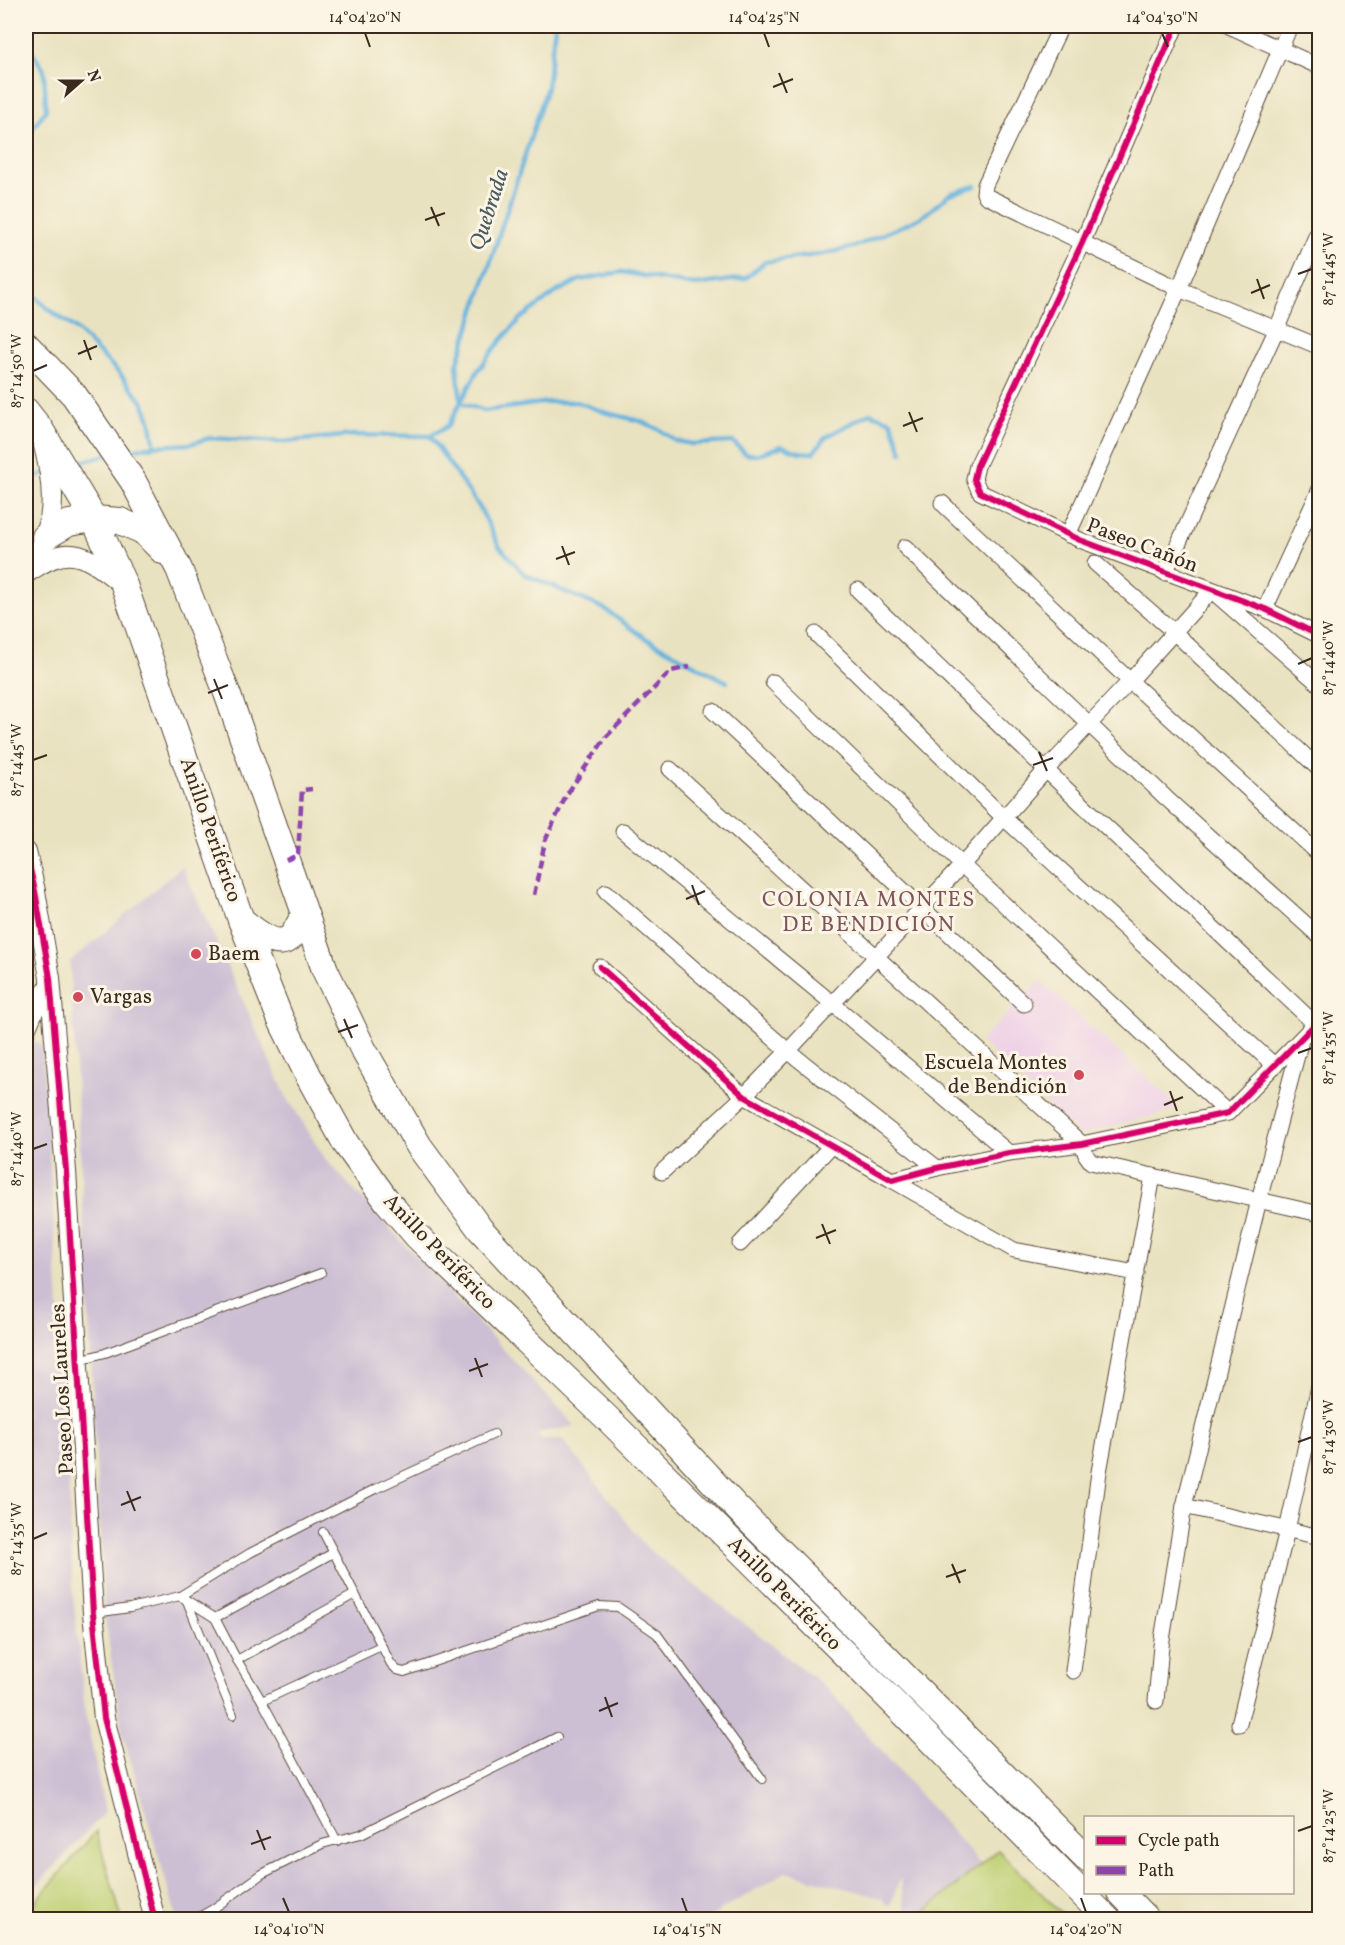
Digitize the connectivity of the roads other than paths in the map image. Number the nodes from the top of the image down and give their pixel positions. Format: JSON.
{"nodes":[{"id":1,"x":1061,"y":26,"type":"edge"},
{"id":2,"x":1176,"y":26,"type":"edge"},
{"id":3,"x":1229,"y":26,"type":"edge"},
{"id":4,"x":1290,"y":26,"type":"edge"},
{"id":5,"x":1279,"y":49,"type":"junction"},
{"id":6,"x":1320,"y":67,"type":"edge"},
{"id":7,"x":1320,"y":227,"type":"edge"},
{"id":8,"x":1082,"y":243,"type":"junction"},
{"id":9,"x":1179,"y":289,"type":"junction"},
{"id":10,"x":1277,"y":328,"type":"junction"},
{"id":11,"x":26,"y":345,"type":"edge"},
{"id":12,"x":1320,"y":347,"type":"edge"},
{"id":13,"x":33,"y":420,"type":"edge"},
{"id":14,"x":1320,"y":489,"type":"edge"},
{"id":15,"x":942,"y":503,"type":"dead end"},
{"id":16,"x":94,"y":519,"type":"junction"},
{"id":17,"x":1068,"y":535,"type":"junction"},
{"id":18,"x":45,"y":537,"type":"junction"},
{"id":19,"x":905,"y":547,"type":"dead end"},
{"id":20,"x":1095,"y":562,"type":"dead end"},
{"id":21,"x":179,"y":569,"type":"junction"},
{"id":22,"x":26,"y":573,"type":"edge"},
{"id":23,"x":1165,"y":573,"type":"junction"},
{"id":24,"x":124,"y":585,"type":"junction"},
{"id":25,"x":858,"y":590,"type":"dead end"},
{"id":26,"x":1212,"y":590,"type":"junction"},
{"id":27,"x":1265,"y":609,"type":"junction"},
{"id":28,"x":1174,"y":632,"type":"junction"},
{"id":29,"x":816,"y":634,"type":"dead end"},
{"id":30,"x":1320,"y":636,"type":"edge"},
{"id":31,"x":1130,"y":681,"type":"junction"},
{"id":32,"x":773,"y":682,"type":"dead end"},
{"id":33,"x":1320,"y":685,"type":"edge"},
{"id":34,"x":713,"y":711,"type":"dead end"},
{"id":35,"x":1089,"y":723,"type":"junction"},
{"id":36,"x":670,"y":769,"type":"dead end"},
{"id":37,"x":1046,"y":770,"type":"junction"},
{"id":38,"x":1320,"y":770,"type":"edge"},
{"id":39,"x":1004,"y":818,"type":"junction"},
{"id":40,"x":623,"y":831,"type":"dead end"},
{"id":41,"x":26,"y":852,"type":"edge"},
{"id":42,"x":1320,"y":855,"type":"edge"},
{"id":43,"x":962,"y":865,"type":"junction"},
{"id":44,"x":606,"y":892,"type":"dead end"},
{"id":45,"x":922,"y":907,"type":"junction"},
{"id":46,"x":304,"y":915,"type":"junction"},
{"id":47,"x":241,"y":920,"type":"junction"},
{"id":48,"x":1320,"y":937,"type":"edge"},
{"id":49,"x":876,"y":956,"type":"junction"},
{"id":50,"x":600,"y":967,"type":"dead end"},
{"id":51,"x":50,"y":978,"type":"junction"},
{"id":52,"x":832,"y":1003,"type":"junction"},
{"id":53,"x":1024,"y":1004,"type":"dead end"},
{"id":54,"x":1317,"y":1021,"type":"edge"},
{"id":55,"x":26,"y":1034,"type":"edge"},
{"id":56,"x":1300,"y":1040,"type":"junction"},
{"id":57,"x":788,"y":1051,"type":"junction"},
{"id":58,"x":1275,"y":1066,"type":"junction"},
{"id":59,"x":744,"y":1096,"type":"junction"},
{"id":60,"x":1228,"y":1113,"type":"junction"},
{"id":61,"x":1082,"y":1144,"type":"junction"},
{"id":62,"x":831,"y":1146,"type":"junction"},
{"id":63,"x":1009,"y":1153,"type":"junction"},
{"id":64,"x":938,"y":1168,"type":"junction"},
{"id":65,"x":662,"y":1172,"type":"dead end"},
{"id":66,"x":1154,"y":1176,"type":"junction"},
{"id":67,"x":892,"y":1180,"type":"junction"},
{"id":68,"x":1259,"y":1200,"type":"junction"},
{"id":69,"x":1320,"y":1214,"type":"edge"},
{"id":70,"x":740,"y":1244,"type":"dead end"},
{"id":71,"x":321,"y":1273,"type":"dead end"},
{"id":72,"x":1136,"y":1274,"type":"junction"},
{"id":73,"x":77,"y":1360,"type":"junction"},
{"id":74,"x":1320,"y":1382,"type":"edge"},
{"id":75,"x":494,"y":1434,"type":"dead end"},
{"id":76,"x":1184,"y":1506,"type":"junction"},
{"id":77,"x":1287,"y":1530,"type":"junction"},
{"id":78,"x":323,"y":1532,"type":"dead end"},
{"id":79,"x":1320,"y":1537,"type":"edge"},
{"id":80,"x":333,"y":1553,"type":"junction"},
{"id":81,"x":355,"y":1594,"type":"junction"},
{"id":82,"x":183,"y":1598,"type":"junction"},
{"id":83,"x":93,"y":1613,"type":"junction"},
{"id":84,"x":214,"y":1618,"type":"junction"},
{"id":85,"x":381,"y":1646,"type":"junction"},
{"id":86,"x":237,"y":1660,"type":"junction"},
{"id":87,"x":1073,"y":1671,"type":"dead end"},
{"id":88,"x":262,"y":1701,"type":"junction"},
{"id":89,"x":1156,"y":1701,"type":"dead end"},
{"id":90,"x":233,"y":1715,"type":"dead end"},
{"id":91,"x":1239,"y":1724,"type":"dead end"},
{"id":92,"x":557,"y":1737,"type":"dead end"},
{"id":93,"x":762,"y":1779,"type":"dead end"},
{"id":94,"x":337,"y":1841,"type":"junction"},
{"id":95,"x":1084,"y":1856,"type":"edge"},
{"id":96,"x":1121,"y":1894,"type":"edge"},
{"id":97,"x":155,"y":1920,"type":"edge"},
{"id":98,"x":194,"y":1920,"type":"edge"},
{"id":99,"x":1108,"y":1920,"type":"edge"},
{"id":100,"x":1147,"y":1920,"type":"edge"}],
"edges":[{"from":1,"to":8,"type":"street"},
{"from":2,"to":8,"type":"street"},
{"from":3,"to":5,"type":"street"},
{"from":4,"to":5,"type":"street"},
{"from":5,"to":6,"type":"street"},
{"from":5,"to":9,"type":"street"},
{"from":7,"to":10,"type":"street"},
{"from":8,"to":9,"type":"street"},
{"from":8,"to":17,"type":"street","name":"Paseo Cañón"},
{"from":9,"to":10,"type":"street"},
{"from":9,"to":17,"type":"street"},
{"from":10,"to":12,"type":"street"},
{"from":10,"to":23,"type":"street"},
{"from":11,"to":21,"type":"highway","name":"Anillo Periférico"},
{"from":13,"to":16,"type":"highway","name":"Anillo Periférico"},
{"from":13,"to":18,"type":"street"},
{"from":14,"to":27,"type":"street"},
{"from":15,"to":31,"type":"street"},
{"from":16,"to":18,"type":"highway"},
{"from":16,"to":21,"type":"highway"},
{"from":16,"to":24,"type":"highway","name":"Anillo Periférico"},
{"from":17,"to":23,"type":"street","name":"Paseo Cañón"},
{"from":18,"to":22,"type":"street"},
{"from":19,"to":35,"type":"street"},
{"from":20,"to":28,"type":"street"},
{"from":21,"to":46,"type":"highway","name":"Anillo Periférico"},
{"from":22,"to":24,"type":"street"},
{"from":23,"to":26,"type":"street","name":"Paseo Cañón"},
{"from":24,"to":47,"type":"highway","name":"Anillo Periférico"},
{"from":25,"to":37,"type":"street"},
{"from":26,"to":27,"type":"street","name":"Paseo Cañón"},
{"from":26,"to":28,"type":"street"},
{"from":26,"to":33,"type":"street"},
{"from":27,"to":30,"type":"street","name":"Paseo Cañón"},
{"from":28,"to":31,"type":"street"},
{"from":28,"to":38,"type":"street"},
{"from":29,"to":39,"type":"street"},
{"from":31,"to":35,"type":"street"},
{"from":31,"to":42,"type":"street"},
{"from":32,"to":43,"type":"street"},
{"from":34,"to":45,"type":"street"},
{"from":35,"to":37,"type":"street"},
{"from":35,"to":48,"type":"street"},
{"from":36,"to":49,"type":"street"},
{"from":37,"to":39,"type":"street"},
{"from":37,"to":54,"type":"street"},
{"from":39,"to":43,"type":"street"},
{"from":39,"to":58,"type":"street"},
{"from":40,"to":52,"type":"street"},
{"from":41,"to":51,"type":"street","name":"Paseo Los Laureles"},
{"from":43,"to":45,"type":"street"},
{"from":43,"to":60,"type":"street"},
{"from":44,"to":57,"type":"street"},
{"from":45,"to":49,"type":"street"},
{"from":45,"to":53,"type":"street"},
{"from":46,"to":47,"type":"highway"},
{"from":46,"to":95,"type":"highway","name":"Anillo Periférico"},
{"from":47,"to":99,"type":"highway","name":"Anillo Periférico"},
{"from":49,"to":52,"type":"street"},
{"from":49,"to":61,"type":"street"},
{"from":50,"to":59,"type":"street"},
{"from":51,"to":55,"type":"street"},
{"from":51,"to":73,"type":"street","name":"Paseo Los Laureles"},
{"from":52,"to":57,"type":"street"},
{"from":52,"to":63,"type":"street"},
{"from":54,"to":56,"type":"street"},
{"from":56,"to":58,"type":"street"},
{"from":56,"to":68,"type":"street"},
{"from":57,"to":59,"type":"street"},
{"from":57,"to":64,"type":"street"},
{"from":58,"to":60,"type":"street"},
{"from":59,"to":62,"type":"street"},
{"from":59,"to":65,"type":"street"},
{"from":60,"to":61,"type":"street"},
{"from":61,"to":63,"type":"street"},
{"from":61,"to":66,"type":"street"},
{"from":62,"to":67,"type":"street"},
{"from":62,"to":70,"type":"street"},
{"from":63,"to":64,"type":"street"},
{"from":64,"to":67,"type":"street"},
{"from":66,"to":68,"type":"street"},
{"from":66,"to":72,"type":"street"},
{"from":67,"to":72,"type":"street"},
{"from":68,"to":69,"type":"street"},
{"from":68,"to":76,"type":"street"},
{"from":71,"to":73,"type":"lane"},
{"from":72,"to":87,"type":"street"},
{"from":73,"to":83,"type":"street","name":"Paseo Los Laureles"},
{"from":74,"to":77,"type":"street"},
{"from":75,"to":82,"type":"lane"},
{"from":76,"to":77,"type":"street"},
{"from":76,"to":89,"type":"street"},
{"from":77,"to":79,"type":"street"},
{"from":77,"to":91,"type":"street"},
{"from":78,"to":80,"type":"lane"},
{"from":80,"to":81,"type":"lane"},
{"from":80,"to":84,"type":"lane"},
{"from":81,"to":85,"type":"lane"},
{"from":81,"to":86,"type":"lane"},
{"from":82,"to":83,"type":"lane"},
{"from":82,"to":84,"type":"lane"},
{"from":82,"to":90,"type":"lane"},
{"from":83,"to":97,"type":"street","name":"Paseo Los Laureles"},
{"from":84,"to":86,"type":"lane"},
{"from":85,"to":88,"type":"lane"},
{"from":85,"to":93,"type":"lane"},
{"from":86,"to":88,"type":"lane"},
{"from":88,"to":94,"type":"lane"},
{"from":92,"to":94,"type":"lane"},
{"from":94,"to":98,"type":"lane"},
{"from":96,"to":100,"type":"highway"}]}
